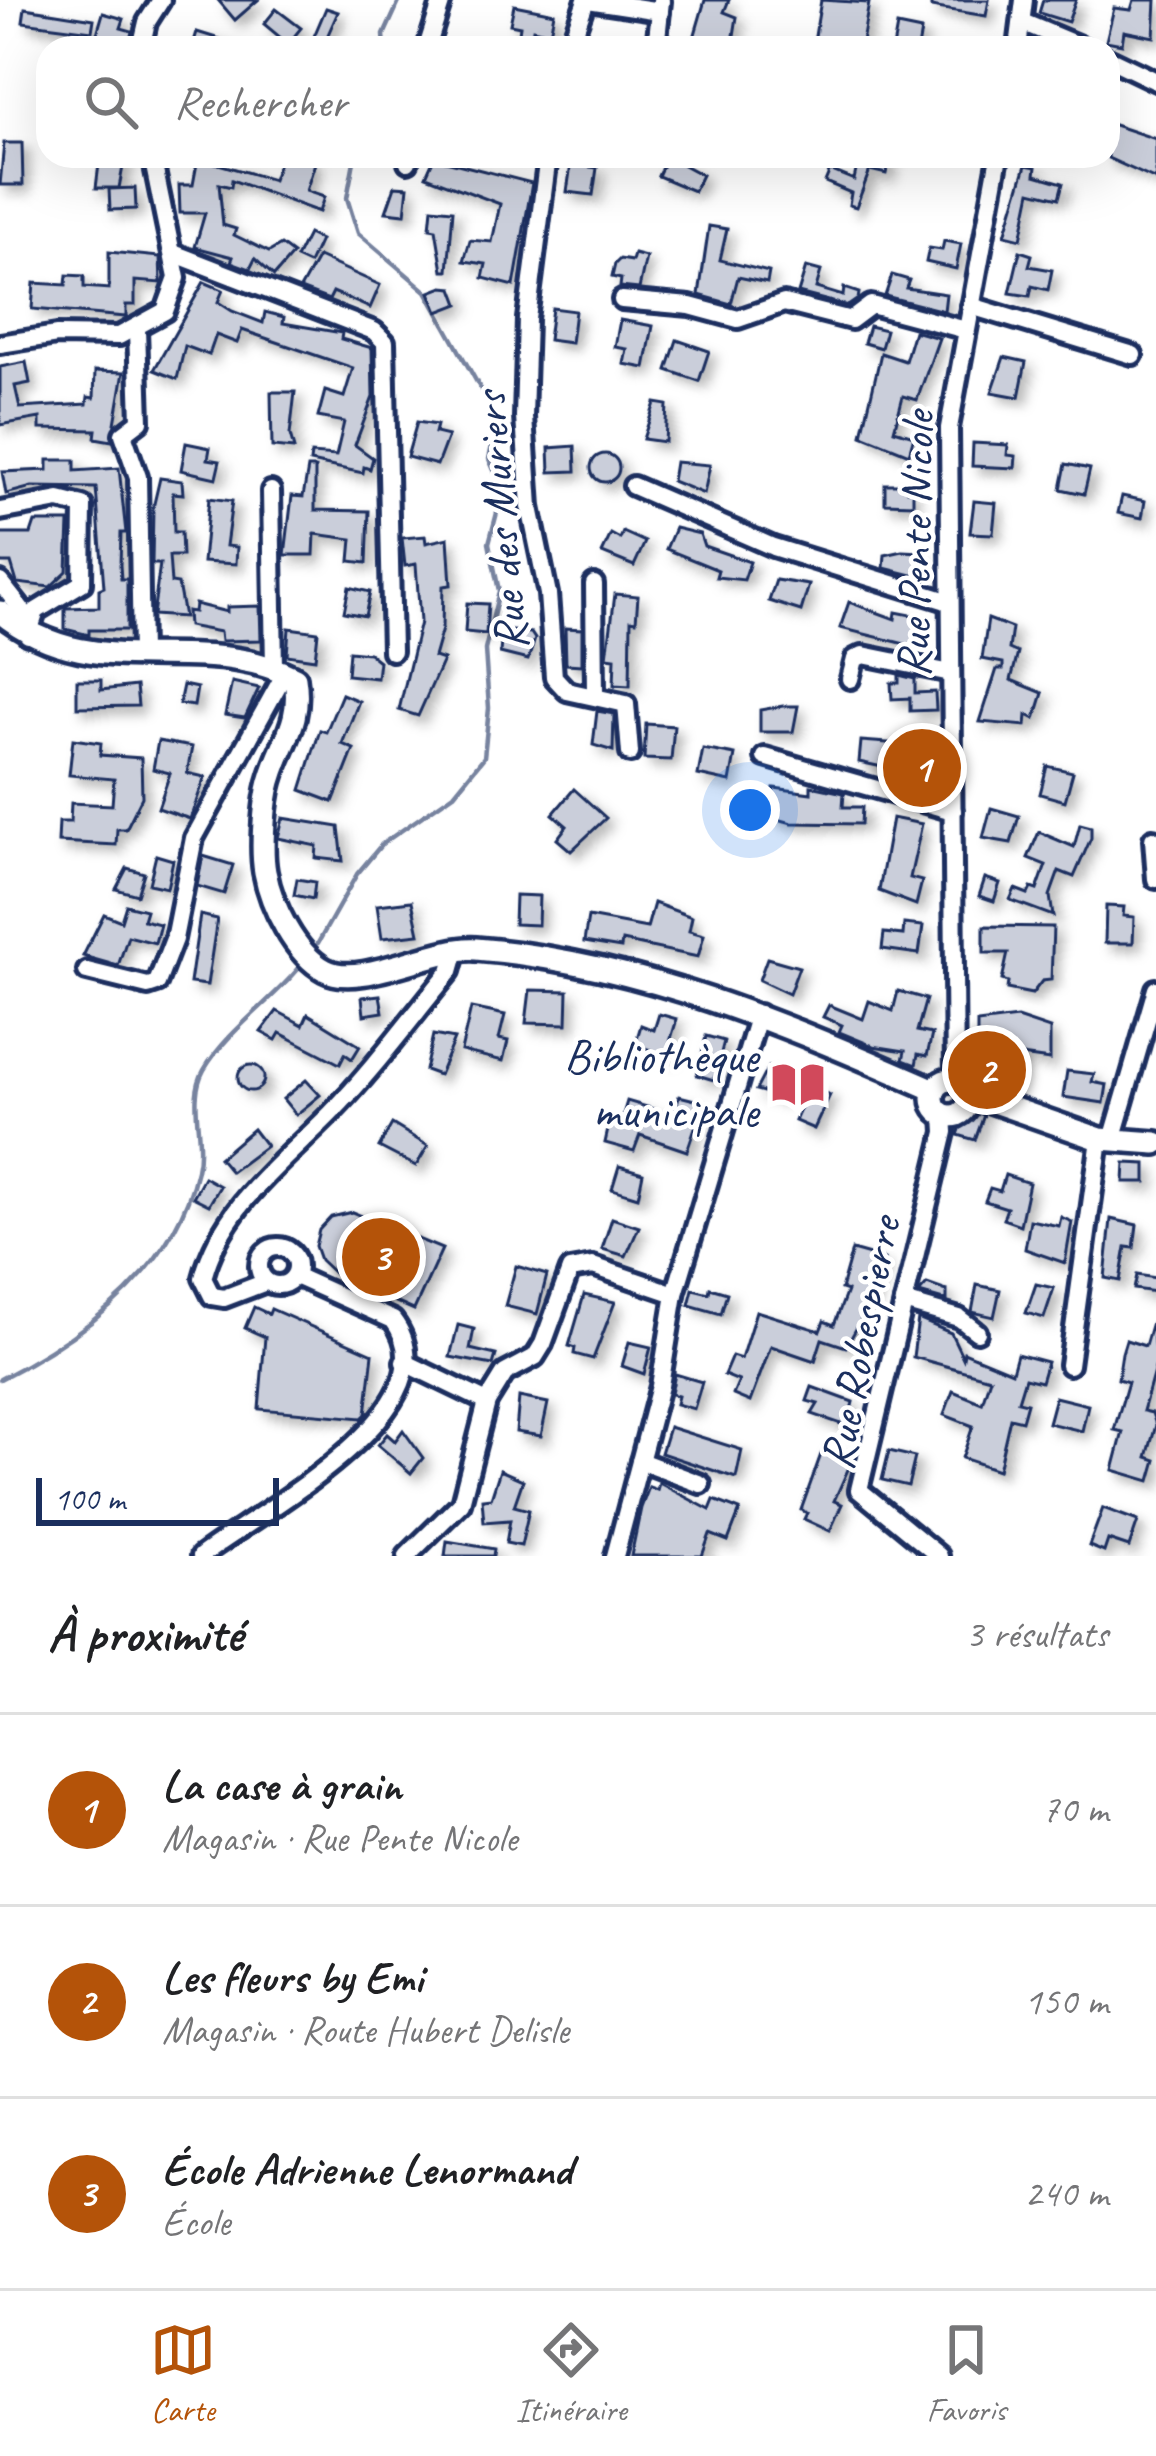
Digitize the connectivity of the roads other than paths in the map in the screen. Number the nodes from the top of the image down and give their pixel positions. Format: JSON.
{"nodes":[{"id":1,"x":161,"y":0,"type":"edge"},
{"id":2,"x":442,"y":0,"type":"edge"},
{"id":3,"x":587,"y":0,"type":"edge"},
{"id":4,"x":1024,"y":0,"type":"edge"},
{"id":5,"x":660,"y":6,"type":"edge"},
{"id":6,"x":1022,"y":22,"type":"junction"},
{"id":7,"x":144,"y":36,"type":"edge"},
{"id":8,"x":431,"y":36,"type":"edge"},
{"id":9,"x":574,"y":36,"type":"edge"},
{"id":10,"x":657,"y":36,"type":"edge"},
{"id":11,"x":1020,"y":36,"type":"edge"},
{"id":12,"x":1055,"y":36,"type":"edge"},
{"id":13,"x":1120,"y":64,"type":"edge"},
{"id":14,"x":1156,"y":81,"type":"edge"},
{"id":15,"x":155,"y":168,"type":"edge"},
{"id":16,"x":546,"y":168,"type":"edge"},
{"id":17,"x":997,"y":168,"type":"edge"},
{"id":18,"x":173,"y":253,"type":"junction"},
{"id":19,"x":622,"y":300,"type":"dead end"},
{"id":20,"x":971,"y":306,"type":"junction"},
{"id":21,"x":137,"y":329,"type":"junction"},
{"id":22,"x":966,"y":330,"type":"junction"},
{"id":23,"x":0,"y":344,"type":"edge"},
{"id":24,"x":1133,"y":356,"type":"dead end"},
{"id":25,"x":633,"y":486,"type":"dead end"},
{"id":26,"x":271,"y":491,"type":"dead end"},
{"id":27,"x":0,"y":511,"type":"edge"},
{"id":28,"x":0,"y":582,"type":"edge"},
{"id":29,"x":594,"y":584,"type":"dead end"},
{"id":30,"x":950,"y":602,"type":"junction"},
{"id":31,"x":0,"y":613,"type":"edge"},
{"id":32,"x":29,"y":628,"type":"junction"},
{"id":33,"x":392,"y":651,"type":"dead end"},
{"id":34,"x":141,"y":656,"type":"junction"},
{"id":35,"x":280,"y":670,"type":"junction"},
{"id":36,"x":951,"y":674,"type":"junction"},
{"id":37,"x":850,"y":679,"type":"dead end"},
{"id":38,"x":595,"y":695,"type":"junction"},
{"id":39,"x":630,"y":753,"type":"dead end"},
{"id":40,"x":765,"y":758,"type":"dead end"},
{"id":41,"x":953,"y":811,"type":"junction"},
{"id":42,"x":1153,"y":839,"type":"dead end"},
{"id":43,"x":1156,"y":879,"type":"edge"},
{"id":44,"x":456,"y":950,"type":"junction"},
{"id":45,"x":87,"y":971,"type":"dead end"},
{"id":46,"x":1156,"y":988,"type":"edge"},
{"id":47,"x":760,"y":1014,"type":"junction"},
{"id":48,"x":953,"y":1088,"type":"junction"},
{"id":49,"x":944,"y":1115,"type":"junction"},
{"id":50,"x":1106,"y":1140,"type":"junction"},
{"id":51,"x":1156,"y":1143,"type":"edge"},
{"id":52,"x":295,"y":1276,"type":"junction"},
{"id":53,"x":266,"y":1282,"type":"junction"},
{"id":54,"x":675,"y":1294,"type":"junction"},
{"id":55,"x":904,"y":1302,"type":"junction"},
{"id":56,"x":977,"y":1332,"type":"dead end"},
{"id":57,"x":404,"y":1362,"type":"junction"},
{"id":58,"x":1069,"y":1365,"type":"dead end"},
{"id":59,"x":487,"y":1402,"type":"junction"},
{"id":60,"x":640,"y":1461,"type":"junction"},
{"id":61,"x":701,"y":1484,"type":"dead end"},
{"id":62,"x":201,"y":1556,"type":"edge"},
{"id":63,"x":407,"y":1556,"type":"edge"},
{"id":64,"x":615,"y":1556,"type":"edge"},
{"id":65,"x":939,"y":1556,"type":"edge"}],
"edges":[{"from":1,"to":7,"type":"street"},
{"from":2,"to":8,"type":"street"},
{"from":3,"to":5,"type":"street"},
{"from":3,"to":9,"type":"street"},
{"from":4,"to":6,"type":"street"},
{"from":5,"to":10,"type":"street"},
{"from":6,"to":11,"type":"street"},
{"from":6,"to":12,"type":"street"},
{"from":13,"to":14,"type":"street"},
{"from":15,"to":18,"type":"street"},
{"from":16,"to":38,"type":"street","name":"Rue des Muriers"},
{"from":17,"to":20,"type":"street","name":"Rue Pente Nicole"},
{"from":18,"to":21,"type":"street"},
{"from":18,"to":33,"type":"street"},
{"from":19,"to":22,"type":"street"},
{"from":20,"to":22,"type":"street","name":"Rue Pente Nicole"},
{"from":20,"to":24,"type":"street"},
{"from":21,"to":23,"type":"street"},
{"from":21,"to":34,"type":"street"},
{"from":22,"to":30,"type":"street","name":"Rue Pente Nicole"},
{"from":25,"to":30,"type":"street"},
{"from":26,"to":35,"type":"street"},
{"from":27,"to":32,"type":"street"},
{"from":28,"to":32,"type":"street"},
{"from":29,"to":38,"type":"street"},
{"from":30,"to":36,"type":"street","name":"Rue Pente Nicole"},
{"from":31,"to":32,"type":"main road"},
{"from":32,"to":34,"type":"main road"},
{"from":34,"to":35,"type":"main road"},
{"from":35,"to":44,"type":"main road"},
{"from":35,"to":45,"type":"street"},
{"from":36,"to":37,"type":"street"},
{"from":36,"to":41,"type":"street","name":"Rue Pente Nicole"},
{"from":38,"to":39,"type":"street","name":"Rue des Muriers"},
{"from":40,"to":41,"type":"street"},
{"from":41,"to":48,"type":"street","name":"Rue Pente Nicole"},
{"from":42,"to":43,"type":"street"},
{"from":44,"to":47,"type":"main road"},
{"from":44,"to":53,"type":"street"},
{"from":46,"to":50,"type":"street"},
{"from":47,"to":48,"type":"main road"},
{"from":47,"to":54,"type":"street"},
{"from":48,"to":49,"type":"main road"},
{"from":48,"to":49,"type":"main road"},
{"from":48,"to":50,"type":"main road"},
{"from":49,"to":55,"type":"street","name":"Rue Robespierre"},
{"from":50,"to":51,"type":"main road"},
{"from":50,"to":58,"type":"street"},
{"from":52,"to":53,"type":"street"},
{"from":52,"to":53,"type":"street"},
{"from":52,"to":57,"type":"street"},
{"from":54,"to":59,"type":"street"},
{"from":54,"to":60,"type":"street"},
{"from":55,"to":56,"type":"street"},
{"from":55,"to":65,"type":"street","name":"Rue Robespierre"},
{"from":57,"to":59,"type":"street"},
{"from":57,"to":62,"type":"street"},
{"from":59,"to":63,"type":"street"},
{"from":60,"to":61,"type":"street"},
{"from":60,"to":64,"type":"street"}]}
